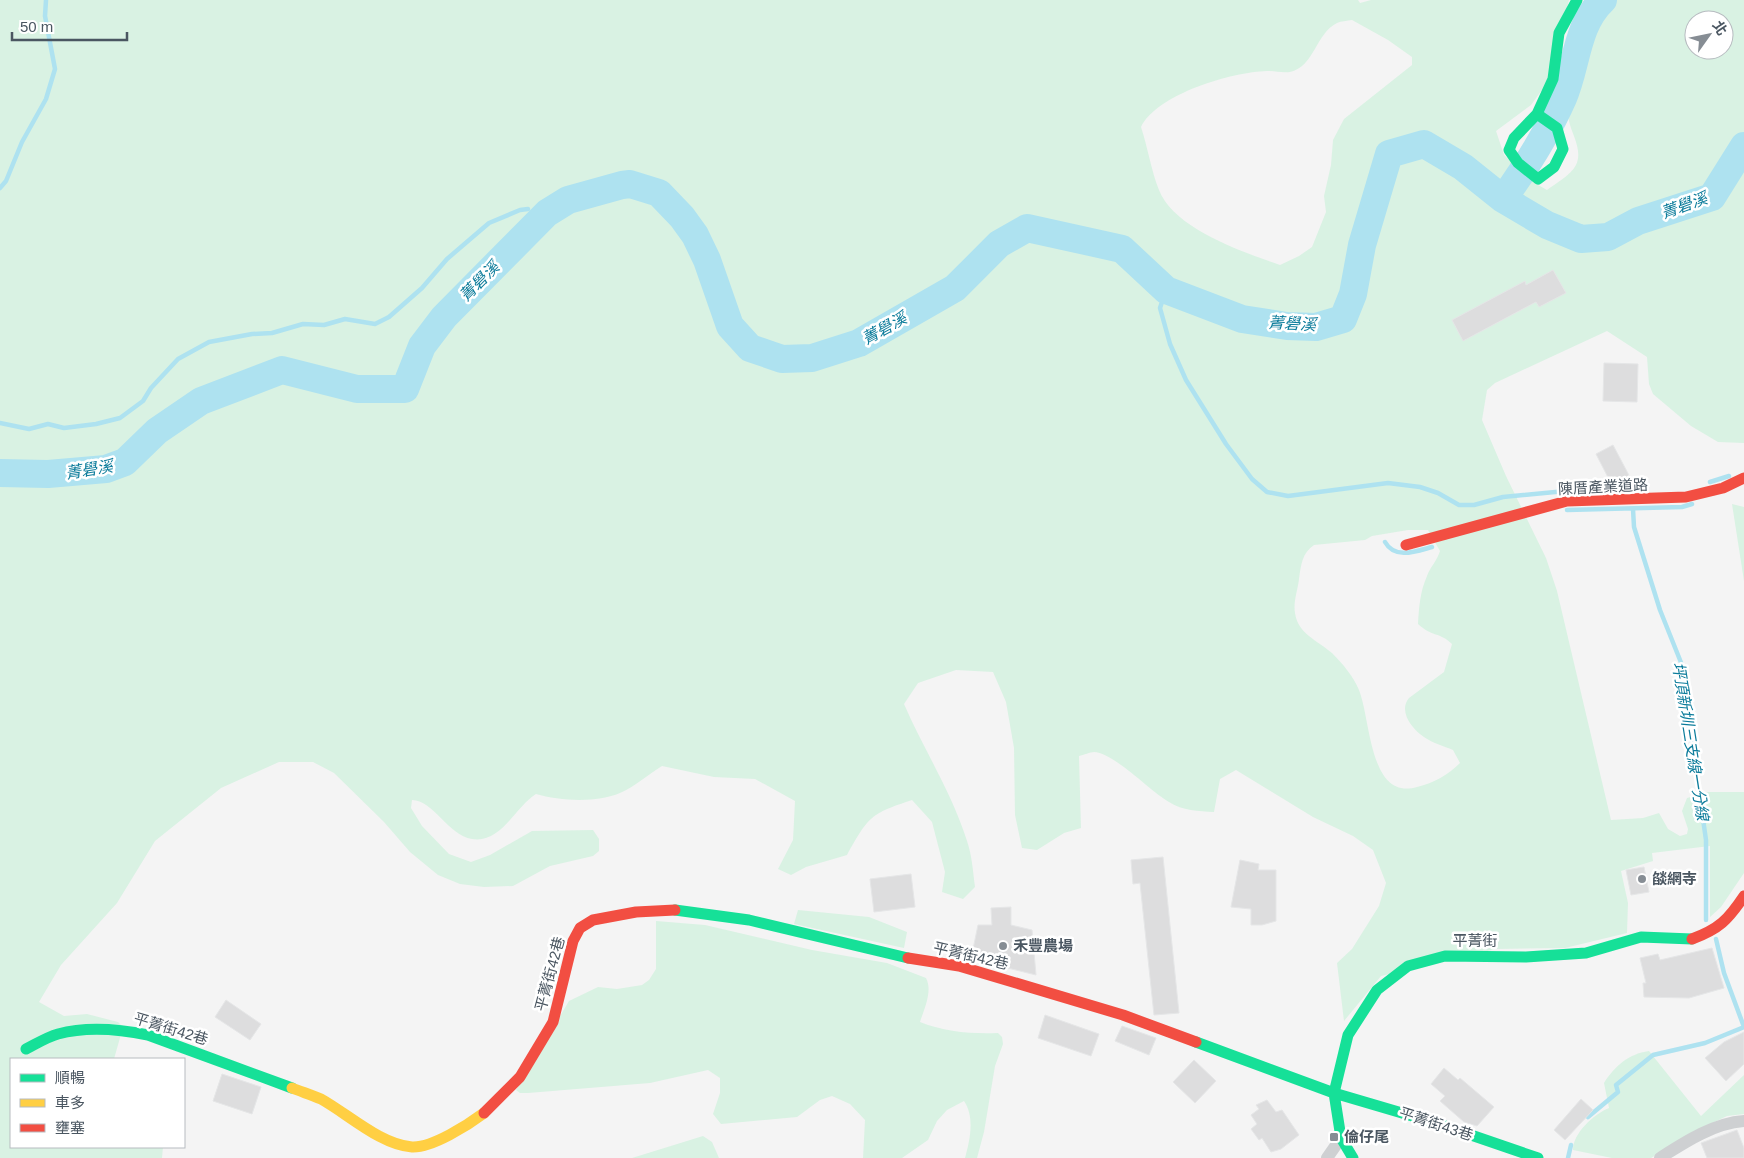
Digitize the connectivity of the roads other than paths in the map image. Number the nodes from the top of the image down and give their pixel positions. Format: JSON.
{"nodes":[{"id":1,"x":1577,"y":0,"type":"edge"},
{"id":2,"x":1538,"y":114,"type":"junction"},
{"id":3,"x":1744,"y":478,"type":"edge"},
{"id":4,"x":1406,"y":545,"type":"dead end"},
{"id":5,"x":1744,"y":896,"type":"edge"},
{"id":6,"x":26,"y":1049,"type":"dead end"},
{"id":7,"x":1334,"y":1093,"type":"junction"},
{"id":8,"x":1744,"y":1121,"type":"edge"},
{"id":9,"x":1341,"y":1138,"type":"junction"},
{"id":10,"x":1327,"y":1158,"type":"edge"},
{"id":11,"x":1353,"y":1158,"type":"edge"},
{"id":12,"x":1538,"y":1158,"type":"edge"},
{"id":13,"x":1660,"y":1158,"type":"edge"}],
"edges":[{"from":1,"to":2,"type":"street"},
{"from":2,"to":2,"type":"street"},
{"from":3,"to":4,"type":"street","name":"陳厝產業道路"},
{"from":5,"to":7,"type":"street","name":"平菁街"},
{"from":6,"to":7,"type":"street","name":"平菁街42巷"},
{"from":7,"to":9,"type":"street","name":"平菁街"},
{"from":7,"to":12,"type":"street","name":"平菁街43巷"},
{"from":8,"to":13,"type":"street"},
{"from":9,"to":10,"type":"street"},
{"from":9,"to":11,"type":"street","name":"平菁街"}]}
